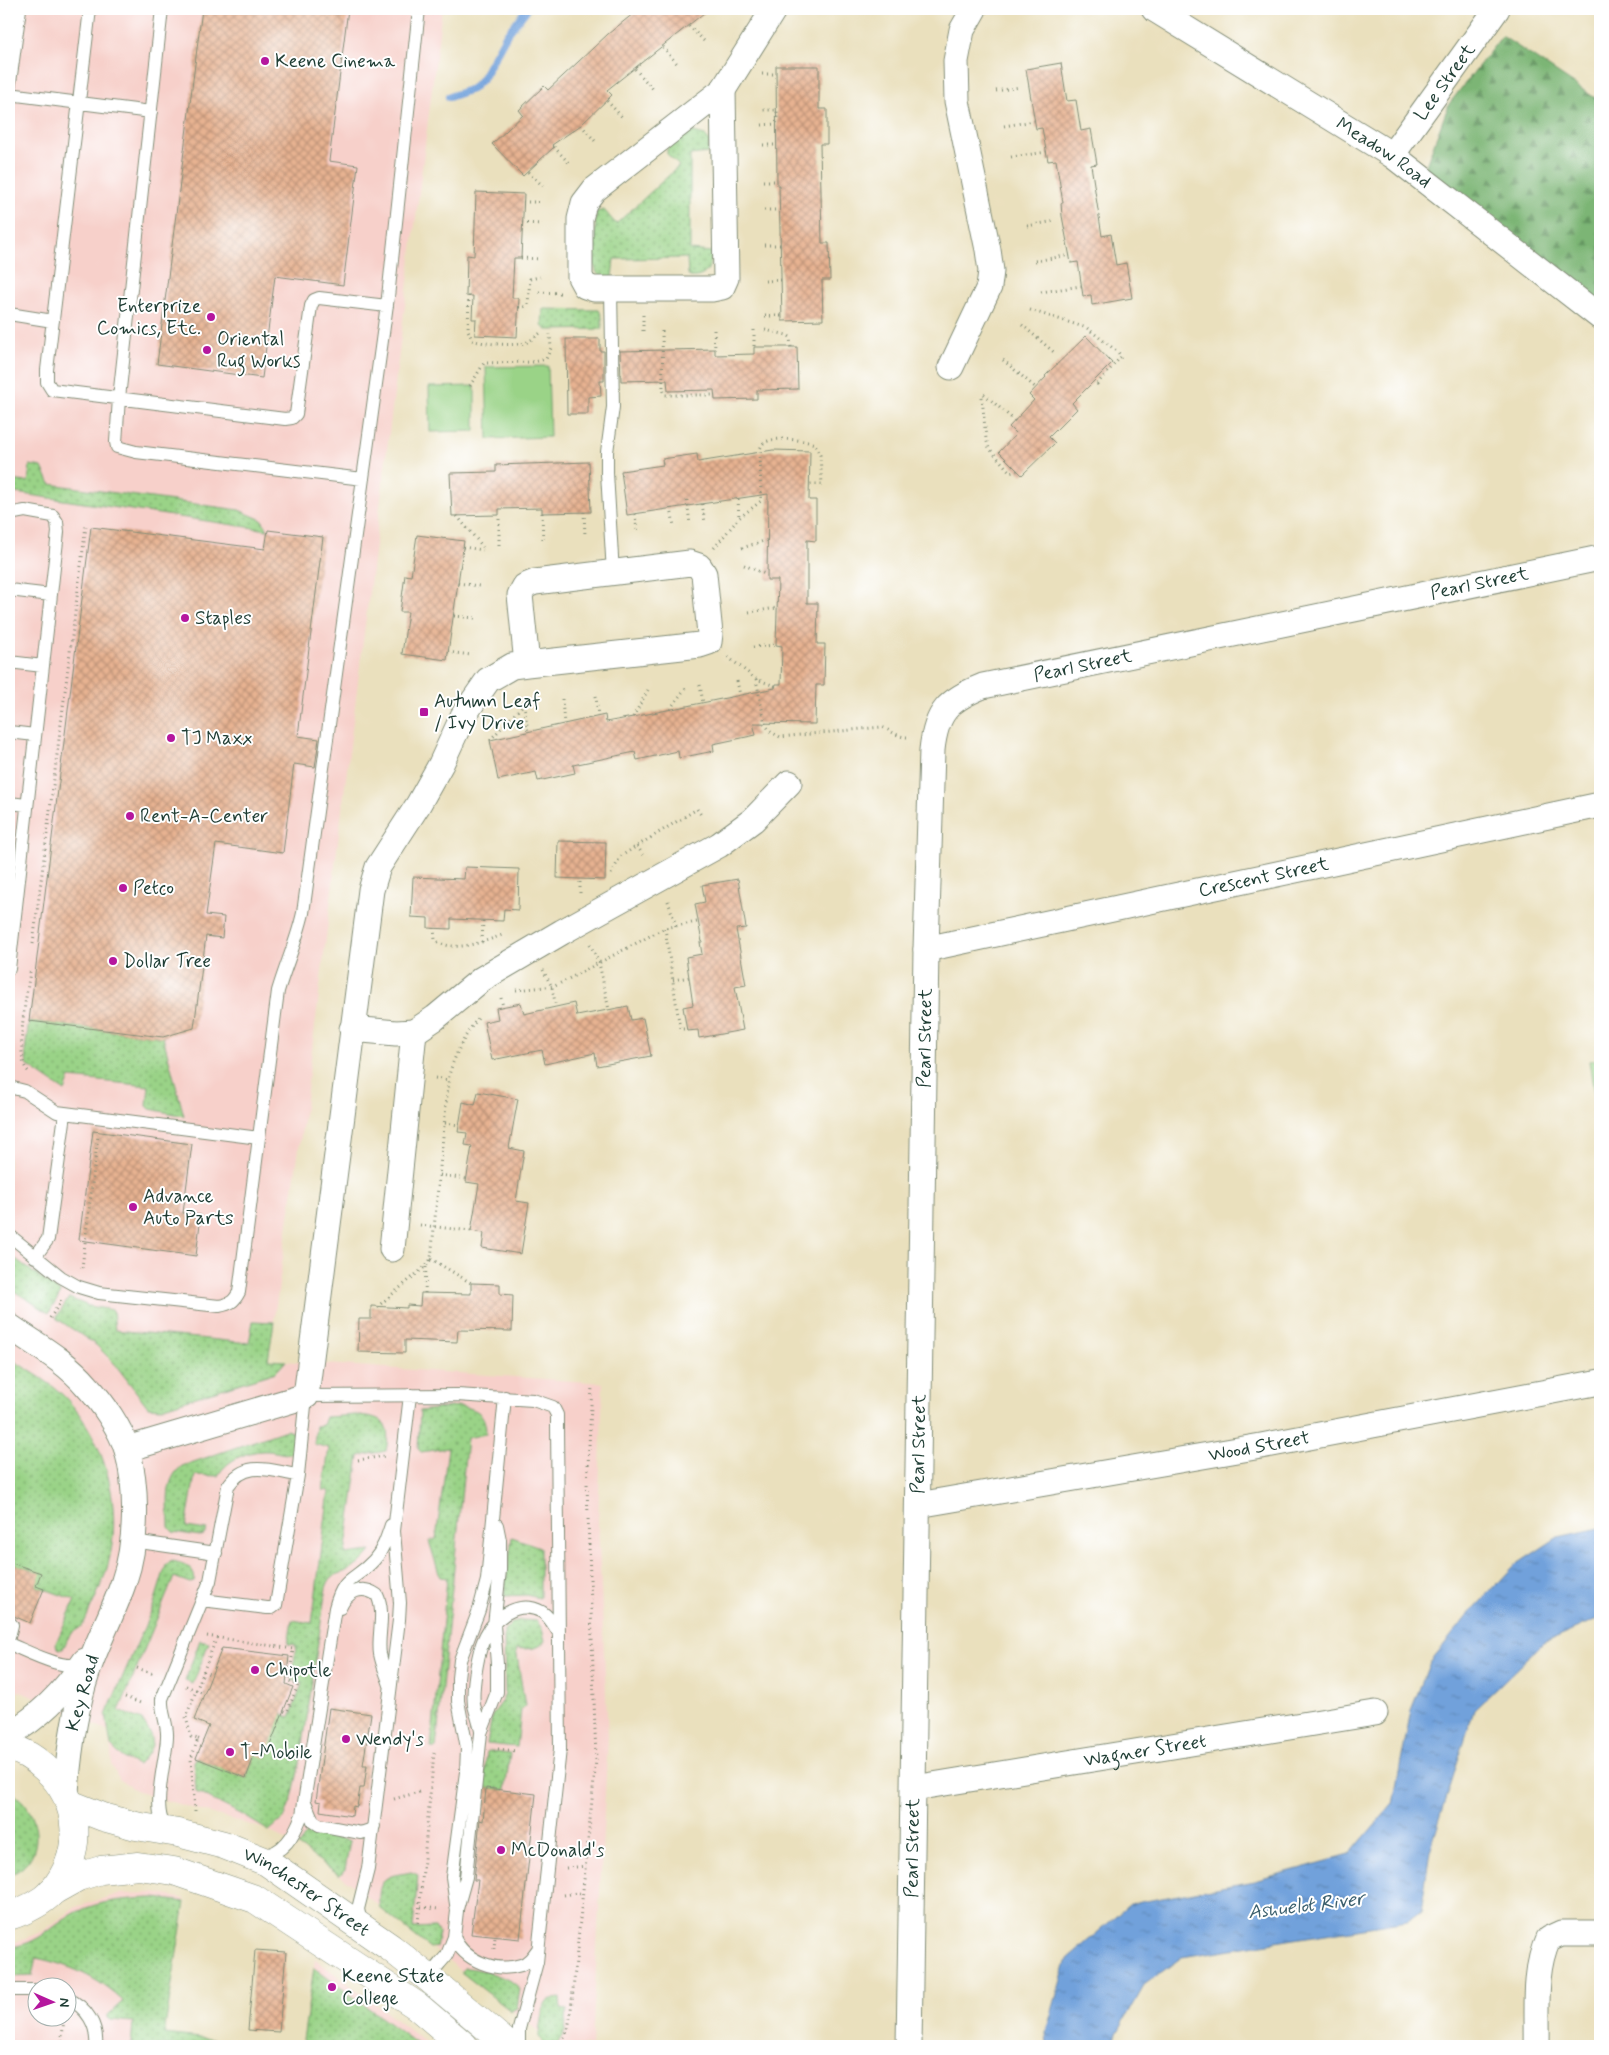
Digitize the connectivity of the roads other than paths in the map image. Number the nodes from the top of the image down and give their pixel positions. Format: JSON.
{"nodes":[{"id":1,"x":20,"y":9,"type":"edge"},
{"id":2,"x":90,"y":9,"type":"edge"},
{"id":3,"x":162,"y":9,"type":"edge"},
{"id":4,"x":419,"y":9,"type":"edge"},
{"id":5,"x":774,"y":9,"type":"edge"},
{"id":6,"x":974,"y":9,"type":"edge"},
{"id":7,"x":1154,"y":9,"type":"edge"},
{"id":8,"x":1497,"y":9,"type":"edge"},
{"id":9,"x":9,"y":90,"type":"edge"},
{"id":10,"x":723,"y":90,"type":"junction"},
{"id":11,"x":9,"y":94,"type":"edge"},
{"id":12,"x":78,"y":103,"type":"junction"},
{"id":13,"x":151,"y":112,"type":"junction"},
{"id":14,"x":1392,"y":155,"type":"junction"},
{"id":15,"x":611,"y":289,"type":"junction"},
{"id":16,"x":387,"y":306,"type":"junction"},
{"id":17,"x":9,"y":314,"type":"edge"},
{"id":18,"x":1600,"y":317,"type":"edge"},
{"id":19,"x":53,"y":322,"type":"junction"},
{"id":20,"x":950,"y":367,"type":"dead end"},
{"id":21,"x":119,"y":398,"type":"junction"},
{"id":22,"x":363,"y":479,"type":"junction"},
{"id":23,"x":9,"y":514,"type":"edge"},
{"id":24,"x":1600,"y":558,"type":"edge"},
{"id":25,"x":614,"y":573,"type":"junction"},
{"id":26,"x":9,"y":590,"type":"edge"},
{"id":27,"x":51,"y":595,"type":"junction"},
{"id":28,"x":9,"y":662,"type":"edge"},
{"id":29,"x":527,"y":664,"type":"junction"},
{"id":30,"x":43,"y":666,"type":"junction"},
{"id":31,"x":9,"y":732,"type":"edge"},
{"id":32,"x":35,"y":735,"type":"junction"},
{"id":33,"x":789,"y":783,"type":"dead end"},
{"id":34,"x":9,"y":803,"type":"edge"},
{"id":35,"x":27,"y":805,"type":"junction"},
{"id":36,"x":1600,"y":805,"type":"edge"},
{"id":37,"x":14,"y":872,"type":"edge"},
{"id":38,"x":10,"y":940,"type":"edge"},
{"id":39,"x":926,"y":949,"type":"junction"},
{"id":40,"x":9,"y":969,"type":"edge"},
{"id":41,"x":352,"y":1029,"type":"junction"},
{"id":42,"x":414,"y":1032,"type":"junction"},
{"id":43,"x":9,"y":1087,"type":"edge"},
{"id":44,"x":65,"y":1114,"type":"junction"},
{"id":45,"x":259,"y":1138,"type":"junction"},
{"id":46,"x":9,"y":1235,"type":"edge"},
{"id":47,"x":392,"y":1250,"type":"dead end"},
{"id":48,"x":35,"y":1257,"type":"junction"},
{"id":49,"x":9,"y":1326,"type":"edge"},
{"id":50,"x":1600,"y":1382,"type":"edge"},
{"id":51,"x":410,"y":1395,"type":"junction"},
{"id":52,"x":306,"y":1396,"type":"junction"},
{"id":53,"x":505,"y":1398,"type":"junction"},
{"id":54,"x":127,"y":1449,"type":"junction"},
{"id":55,"x":298,"y":1475,"type":"junction"},
{"id":56,"x":918,"y":1505,"type":"junction"},
{"id":57,"x":494,"y":1506,"type":"junction"},
{"id":58,"x":396,"y":1511,"type":"junction"},
{"id":59,"x":133,"y":1541,"type":"junction"},
{"id":60,"x":216,"y":1553,"type":"junction"},
{"id":61,"x":202,"y":1600,"type":"junction"},
{"id":62,"x":9,"y":1622,"type":"edge"},
{"id":63,"x":494,"y":1625,"type":"junction"},
{"id":64,"x":332,"y":1629,"type":"junction"},
{"id":65,"x":559,"y":1633,"type":"junction"},
{"id":66,"x":9,"y":1637,"type":"edge"},
{"id":67,"x":9,"y":1644,"type":"edge"},
{"id":68,"x":94,"y":1648,"type":"junction"},
{"id":69,"x":391,"y":1690,"type":"junction"},
{"id":70,"x":1375,"y":1713,"type":"dead end"},
{"id":71,"x":481,"y":1733,"type":"junction"},
{"id":72,"x":9,"y":1734,"type":"edge"},
{"id":73,"x":9,"y":1748,"type":"edge"},
{"id":74,"x":914,"y":1788,"type":"junction"},
{"id":75,"x":68,"y":1798,"type":"junction"},
{"id":76,"x":305,"y":1802,"type":"junction"},
{"id":77,"x":374,"y":1826,"type":"junction"},
{"id":78,"x":171,"y":1832,"type":"junction"},
{"id":79,"x":253,"y":1856,"type":"junction"},
{"id":80,"x":51,"y":1892,"type":"junction"},
{"id":81,"x":457,"y":1911,"type":"junction"},
{"id":82,"x":9,"y":1916,"type":"edge"},
{"id":83,"x":364,"y":1930,"type":"junction"},
{"id":84,"x":1600,"y":1933,"type":"edge"},
{"id":85,"x":454,"y":1938,"type":"junction"},
{"id":86,"x":538,"y":1949,"type":"junction"},
{"id":87,"x":419,"y":1971,"type":"junction"},
{"id":88,"x":9,"y":1990,"type":"edge"},
{"id":89,"x":28,"y":1990,"type":"edge"},
{"id":90,"x":78,"y":2007,"type":"edge"},
{"id":91,"x":96,"y":2046,"type":"edge"},
{"id":92,"x":464,"y":2046,"type":"edge"},
{"id":93,"x":509,"y":2046,"type":"edge"},
{"id":94,"x":520,"y":2046,"type":"edge"},
{"id":95,"x":909,"y":2046,"type":"edge"},
{"id":96,"x":1537,"y":2046,"type":"edge"}],
"edges":[{"from":1,"to":9,"type":"lane"},
{"from":2,"to":12,"type":"lane"},
{"from":3,"to":13,"type":"lane"},
{"from":4,"to":16,"type":"lane"},
{"from":5,"to":10,"type":"street"},
{"from":6,"to":20,"type":"street"},
{"from":7,"to":14,"type":"street","name":"Meadow Road"},
{"from":8,"to":14,"type":"street","name":"Lee Street"},
{"from":10,"to":15,"type":"street"},
{"from":10,"to":15,"type":"street"},
{"from":11,"to":12,"type":"lane"},
{"from":12,"to":13,"type":"lane"},
{"from":12,"to":19,"type":"lane"},
{"from":13,"to":21,"type":"lane"},
{"from":14,"to":18,"type":"street","name":"Meadow Road"},
{"from":15,"to":25,"type":"lane"},
{"from":16,"to":21,"type":"lane"},
{"from":16,"to":22,"type":"lane"},
{"from":17,"to":19,"type":"lane"},
{"from":19,"to":21,"type":"lane"},
{"from":21,"to":22,"type":"lane"},
{"from":22,"to":45,"type":"lane"},
{"from":23,"to":27,"type":"lane"},
{"from":24,"to":39,"type":"street","name":"Pearl Street"},
{"from":25,"to":29,"type":"street"},
{"from":25,"to":29,"type":"street"},
{"from":26,"to":27,"type":"lane"},
{"from":27,"to":30,"type":"lane"},
{"from":28,"to":30,"type":"lane"},
{"from":29,"to":41,"type":"street"},
{"from":30,"to":32,"type":"lane"},
{"from":31,"to":32,"type":"lane"},
{"from":32,"to":35,"type":"lane"},
{"from":33,"to":42,"type":"street"},
{"from":34,"to":35,"type":"lane"},
{"from":35,"to":37,"type":"lane"},
{"from":36,"to":39,"type":"street","name":"Crescent Street"},
{"from":37,"to":38,"type":"lane"},
{"from":38,"to":40,"type":"lane"},
{"from":39,"to":56,"type":"street","name":"Pearl Street"},
{"from":41,"to":42,"type":"street"},
{"from":41,"to":52,"type":"street"},
{"from":42,"to":47,"type":"street"},
{"from":43,"to":44,"type":"lane"},
{"from":44,"to":45,"type":"lane"},
{"from":44,"to":48,"type":"lane"},
{"from":45,"to":48,"type":"lane"},
{"from":46,"to":48,"type":"lane"},
{"from":49,"to":54,"type":"street"},
{"from":50,"to":56,"type":"street","name":"Wood Street"},
{"from":51,"to":52,"type":"lane"},
{"from":51,"to":53,"type":"lane"},
{"from":51,"to":58,"type":"lane"},
{"from":52,"to":54,"type":"street"},
{"from":52,"to":55,"type":"lane"},
{"from":53,"to":57,"type":"lane"},
{"from":53,"to":65,"type":"lane"},
{"from":54,"to":59,"type":"street"},
{"from":55,"to":60,"type":"lane"},
{"from":55,"to":61,"type":"lane"},
{"from":56,"to":74,"type":"street","name":"Pearl Street"},
{"from":57,"to":63,"type":"lane"},
{"from":57,"to":81,"type":"lane"},
{"from":58,"to":64,"type":"lane"},
{"from":58,"to":69,"type":"lane"},
{"from":59,"to":60,"type":"lane"},
{"from":59,"to":68,"type":"street"},
{"from":60,"to":61,"type":"lane"},
{"from":61,"to":78,"type":"lane"},
{"from":62,"to":66,"type":"lane"},
{"from":63,"to":65,"type":"lane"},
{"from":63,"to":71,"type":"lane"},
{"from":63,"to":71,"type":"lane"},
{"from":64,"to":69,"type":"lane"},
{"from":64,"to":76,"type":"lane"},
{"from":65,"to":86,"type":"lane"},
{"from":67,"to":68,"type":"lane"},
{"from":68,"to":72,"type":"street","name":"Key Road"},
{"from":68,"to":75,"type":"street","name":"Key Road"},
{"from":69,"to":77,"type":"lane"},
{"from":70,"to":74,"type":"street","name":"Wagner Street"},
{"from":71,"to":81,"type":"lane"},
{"from":73,"to":75,"type":"street"},
{"from":74,"to":95,"type":"street","name":"Pearl Street"},
{"from":75,"to":78,"type":"street","name":"Winchester Street"},
{"from":75,"to":80,"type":"street"},
{"from":76,"to":77,"type":"lane"},
{"from":76,"to":79,"type":"lane"},
{"from":77,"to":83,"type":"lane"},
{"from":78,"to":79,"type":"street","name":"Winchester Street"},
{"from":79,"to":83,"type":"street","name":"Winchester Street"},
{"from":80,"to":82,"type":"street"},
{"from":80,"to":92,"type":"street","name":"Winchester Street"},
{"from":81,"to":85,"type":"lane"},
{"from":83,"to":87,"type":"street","name":"Winchester Street"},
{"from":84,"to":96,"type":"street"},
{"from":85,"to":86,"type":"lane"},
{"from":85,"to":87,"type":"lane"},
{"from":86,"to":94,"type":"lane"},
{"from":87,"to":93,"type":"street","name":"Winchester Street"},
{"from":88,"to":89,"type":"lane"},
{"from":90,"to":91,"type":"lane"}]}
